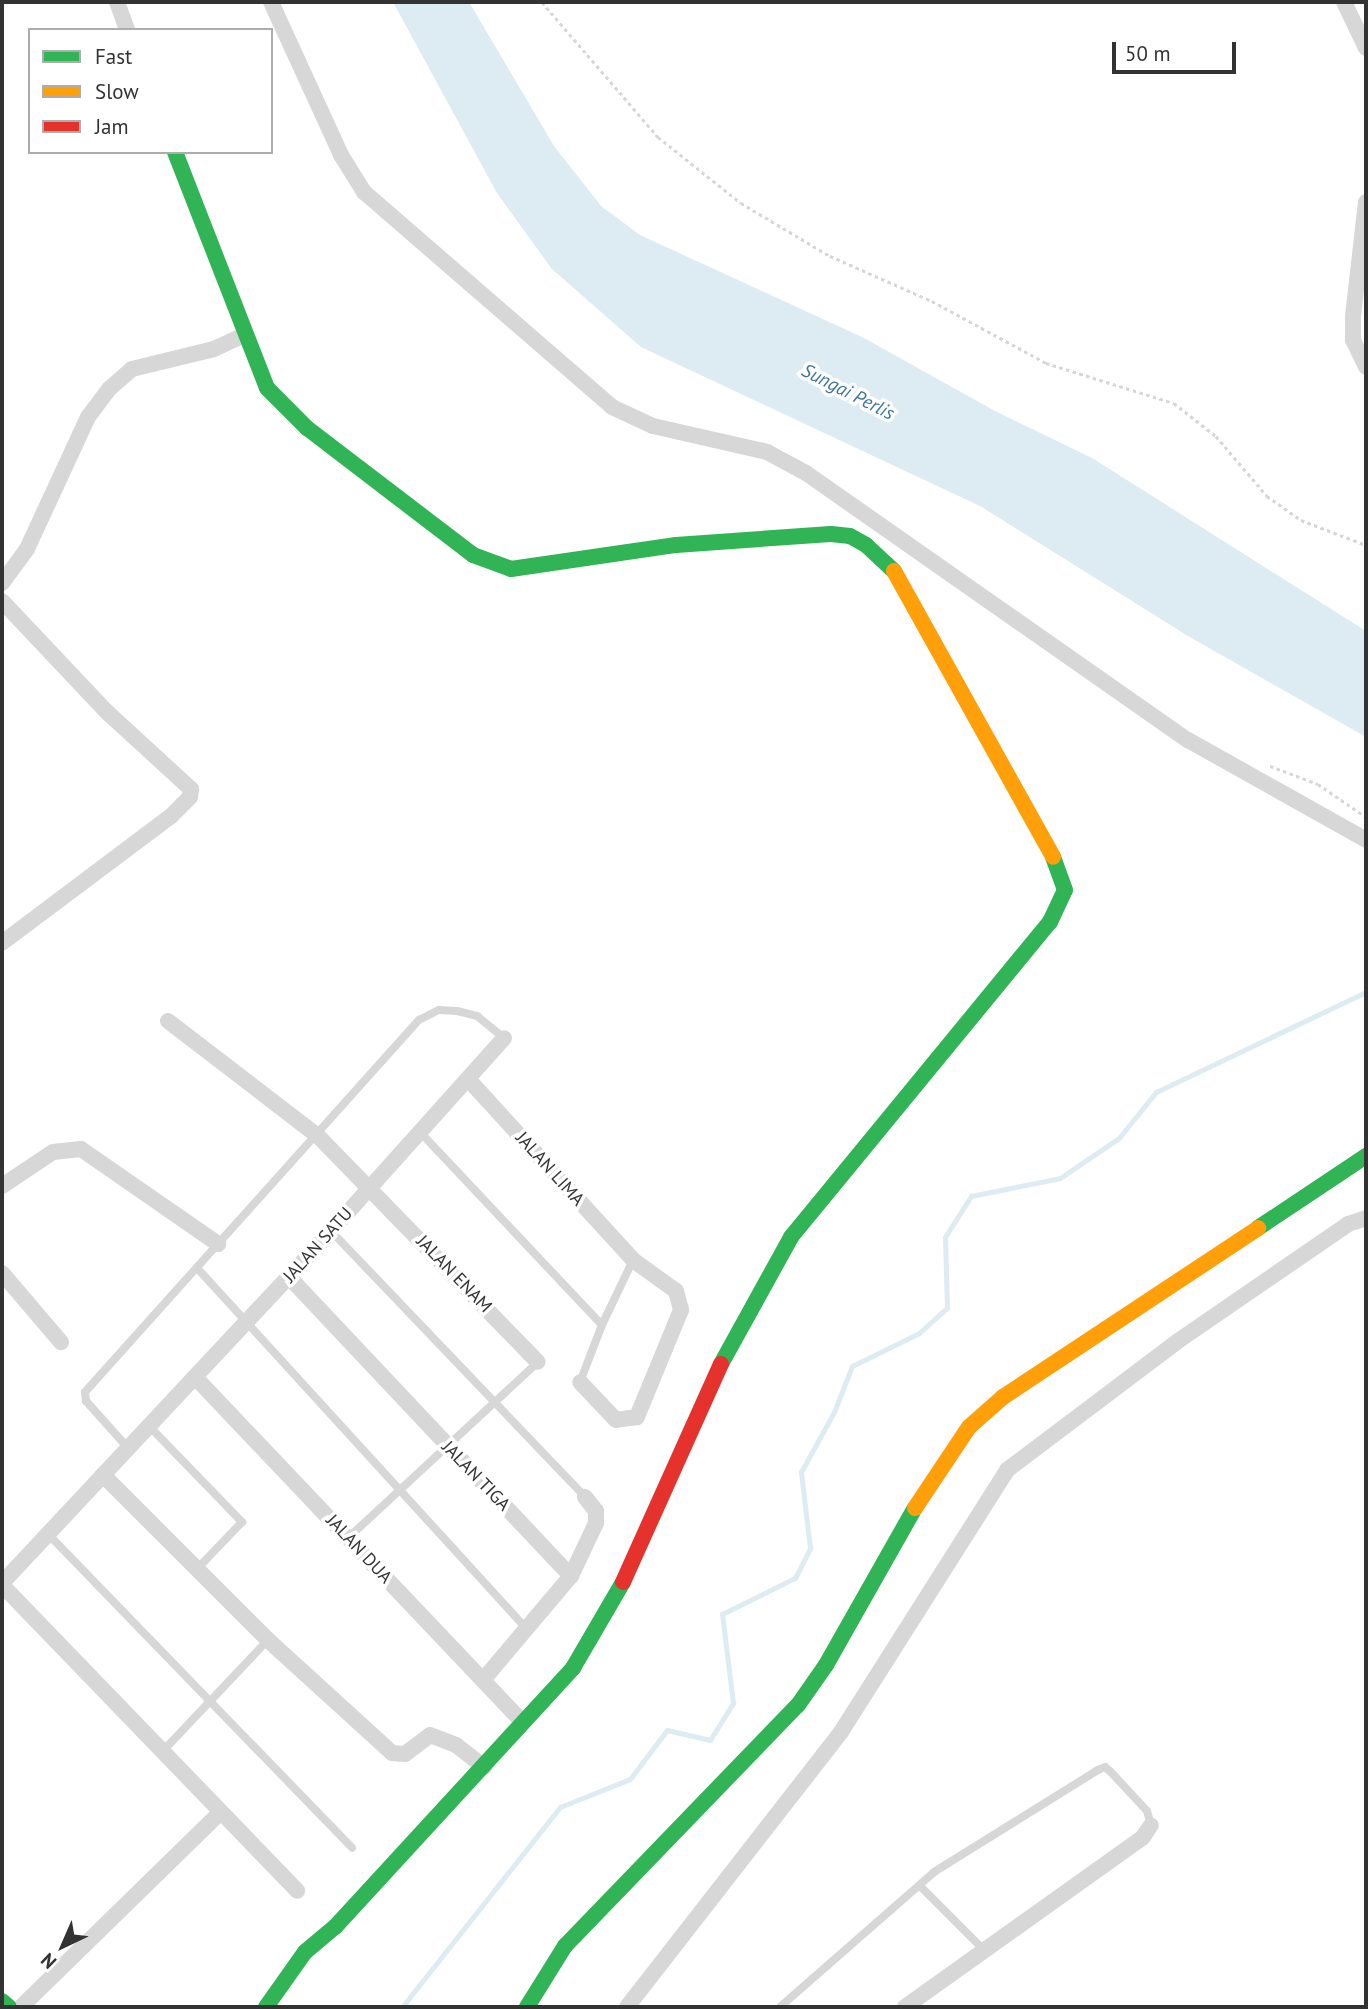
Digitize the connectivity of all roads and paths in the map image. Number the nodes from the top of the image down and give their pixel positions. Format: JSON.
{"nodes":[{"id":1,"x":117,"y":2,"type":"edge"},
{"id":2,"x":271,"y":2,"type":"edge"},
{"id":3,"x":542,"y":2,"type":"edge"},
{"id":4,"x":1344,"y":2,"type":"edge"},
{"id":5,"x":126,"y":28,"type":"edge"},
{"id":6,"x":1366,"y":48,"type":"edge"},
{"id":7,"x":176,"y":154,"type":"edge"},
{"id":8,"x":1366,"y":202,"type":"edge"},
{"id":9,"x":246,"y":334,"type":"junction"},
{"id":10,"x":1366,"y":367,"type":"edge"},
{"id":11,"x":1366,"y":545,"type":"edge"},
{"id":12,"x":2,"y":583,"type":"edge"},
{"id":13,"x":2,"y":601,"type":"edge"},
{"id":14,"x":1366,"y":840,"type":"edge"},
{"id":15,"x":2,"y":943,"type":"edge"},
{"id":16,"x":168,"y":1021,"type":"dead end"},
{"id":17,"x":504,"y":1038,"type":"joint"},
{"id":18,"x":468,"y":1079,"type":"junction"},
{"id":19,"x":420,"y":1132,"type":"junction"},
{"id":20,"x":318,"y":1136,"type":"junction"},
{"id":21,"x":1366,"y":1156,"type":"edge"},
{"id":22,"x":2,"y":1186,"type":"edge"},
{"id":23,"x":371,"y":1186,"type":"junction"},
{"id":24,"x":1366,"y":1218,"type":"edge"},
{"id":25,"x":331,"y":1231,"type":"junction"},
{"id":26,"x":218,"y":1244,"type":"junction"},
{"id":27,"x":633,"y":1259,"type":"junction"},
{"id":28,"x":198,"y":1269,"type":"junction"},
{"id":29,"x":2,"y":1273,"type":"edge"},
{"id":30,"x":289,"y":1277,"type":"junction"},
{"id":31,"x":245,"y":1322,"type":"junction"},
{"id":32,"x":602,"y":1325,"type":"junction"},
{"id":33,"x":61,"y":1342,"type":"dead end"},
{"id":34,"x":538,"y":1362,"type":"joint"},
{"id":35,"x":195,"y":1377,"type":"junction"},
{"id":36,"x":580,"y":1382,"type":"joint"},
{"id":37,"x":496,"y":1404,"type":"junction"},
{"id":38,"x":149,"y":1426,"type":"junction"},
{"id":39,"x":448,"y":1447,"type":"junction"},
{"id":40,"x":128,"y":1448,"type":"junction"},
{"id":41,"x":103,"y":1475,"type":"junction"},
{"id":42,"x":399,"y":1490,"type":"junction"},
{"id":43,"x":585,"y":1497,"type":"joint"},
{"id":44,"x":48,"y":1534,"type":"junction"},
{"id":45,"x":348,"y":1538,"type":"junction"},
{"id":46,"x":197,"y":1570,"type":"junction"},
{"id":47,"x":571,"y":1576,"type":"junction"},
{"id":48,"x":2,"y":1584,"type":"edge"},
{"id":49,"x":529,"y":1631,"type":"junction"},
{"id":50,"x":268,"y":1640,"type":"junction"},
{"id":51,"x":483,"y":1680,"type":"junction"},
{"id":52,"x":210,"y":1702,"type":"junction"},
{"id":53,"x":522,"y":1721,"type":"junction"},
{"id":54,"x":162,"y":1752,"type":"junction"},
{"id":55,"x":484,"y":1767,"type":"junction"},
{"id":56,"x":220,"y":1813,"type":"junction"},
{"id":57,"x":1151,"y":1825,"type":"joint"},
{"id":58,"x":352,"y":1848,"type":"dead end"},
{"id":59,"x":920,"y":1886,"type":"junction"},
{"id":60,"x":297,"y":1891,"type":"dead end"},
{"id":61,"x":982,"y":1948,"type":"junction"},
{"id":62,"x":2,"y":2001,"type":"edge"},
{"id":63,"x":9,"y":2007,"type":"edge"},
{"id":64,"x":21,"y":2007,"type":"edge"},
{"id":65,"x":266,"y":2007,"type":"edge"},
{"id":66,"x":527,"y":2007,"type":"edge"},
{"id":67,"x":627,"y":2007,"type":"edge"},
{"id":68,"x":780,"y":2007,"type":"edge"},
{"id":69,"x":905,"y":2007,"type":"edge"}],
"edges":[{"from":1,"to":5,"type":"street"},
{"from":2,"to":14,"type":"street"},
{"from":3,"to":11,"type":"path"},
{"from":4,"to":6,"type":"street"},
{"from":7,"to":9,"type":"street"},
{"from":8,"to":10,"type":"street"},
{"from":9,"to":12,"type":"street"},
{"from":9,"to":53,"type":"street"},
{"from":13,"to":15,"type":"street"},
{"from":16,"to":20,"type":"street","name":"JALAN ENAM"},
{"from":17,"to":18,"type":"street","name":"JALAN SATU"},
{"from":17,"to":20,"type":"lane"},
{"from":18,"to":19,"type":"street","name":"JALAN SATU"},
{"from":18,"to":27,"type":"street","name":"JALAN LIMA"},
{"from":19,"to":23,"type":"street","name":"JALAN SATU"},
{"from":19,"to":32,"type":"lane"},
{"from":20,"to":23,"type":"street","name":"JALAN ENAM"},
{"from":20,"to":26,"type":"lane"},
{"from":21,"to":66,"type":"street"},
{"from":22,"to":26,"type":"street"},
{"from":23,"to":25,"type":"street","name":"JALAN SATU"},
{"from":23,"to":34,"type":"street","name":"JALAN ENAM"},
{"from":24,"to":67,"type":"street"},
{"from":25,"to":30,"type":"street","name":"JALAN SATU"},
{"from":25,"to":37,"type":"lane"},
{"from":26,"to":28,"type":"lane"},
{"from":27,"to":32,"type":"lane"},
{"from":27,"to":36,"type":"street"},
{"from":28,"to":31,"type":"lane"},
{"from":28,"to":40,"type":"lane"},
{"from":29,"to":33,"type":"street"},
{"from":30,"to":31,"type":"street","name":"JALAN SATU"},
{"from":30,"to":39,"type":"street","name":"JALAN TIGA"},
{"from":31,"to":35,"type":"street","name":"JALAN SATU"},
{"from":31,"to":42,"type":"lane"},
{"from":32,"to":36,"type":"lane"},
{"from":34,"to":37,"type":"lane"},
{"from":35,"to":38,"type":"street","name":"JALAN SATU"},
{"from":35,"to":45,"type":"street","name":"JALAN DUA"},
{"from":37,"to":39,"type":"lane"},
{"from":37,"to":43,"type":"lane"},
{"from":38,"to":40,"type":"street","name":"JALAN SATU"},
{"from":38,"to":46,"type":"lane"},
{"from":39,"to":42,"type":"lane"},
{"from":39,"to":47,"type":"street","name":"JALAN TIGA"},
{"from":40,"to":41,"type":"street","name":"JALAN SATU"},
{"from":41,"to":44,"type":"street","name":"JALAN SATU"},
{"from":41,"to":46,"type":"street"},
{"from":42,"to":45,"type":"lane"},
{"from":42,"to":49,"type":"lane"},
{"from":43,"to":47,"type":"street"},
{"from":44,"to":48,"type":"street","name":"JALAN SATU"},
{"from":44,"to":52,"type":"lane"},
{"from":45,"to":51,"type":"street","name":"JALAN DUA"},
{"from":46,"to":50,"type":"street"},
{"from":47,"to":49,"type":"street"},
{"from":48,"to":54,"type":"street"},
{"from":49,"to":51,"type":"street"},
{"from":50,"to":52,"type":"lane"},
{"from":50,"to":55,"type":"street"},
{"from":51,"to":53,"type":"street","name":"JALAN DUA"},
{"from":52,"to":54,"type":"lane"},
{"from":52,"to":58,"type":"lane"},
{"from":53,"to":55,"type":"street"},
{"from":54,"to":56,"type":"street"},
{"from":55,"to":65,"type":"street"},
{"from":56,"to":60,"type":"street"},
{"from":56,"to":64,"type":"street"},
{"from":57,"to":59,"type":"lane"},
{"from":57,"to":61,"type":"street"},
{"from":59,"to":61,"type":"lane"},
{"from":59,"to":68,"type":"lane"},
{"from":61,"to":69,"type":"street"},
{"from":62,"to":63,"type":"street"}]}
